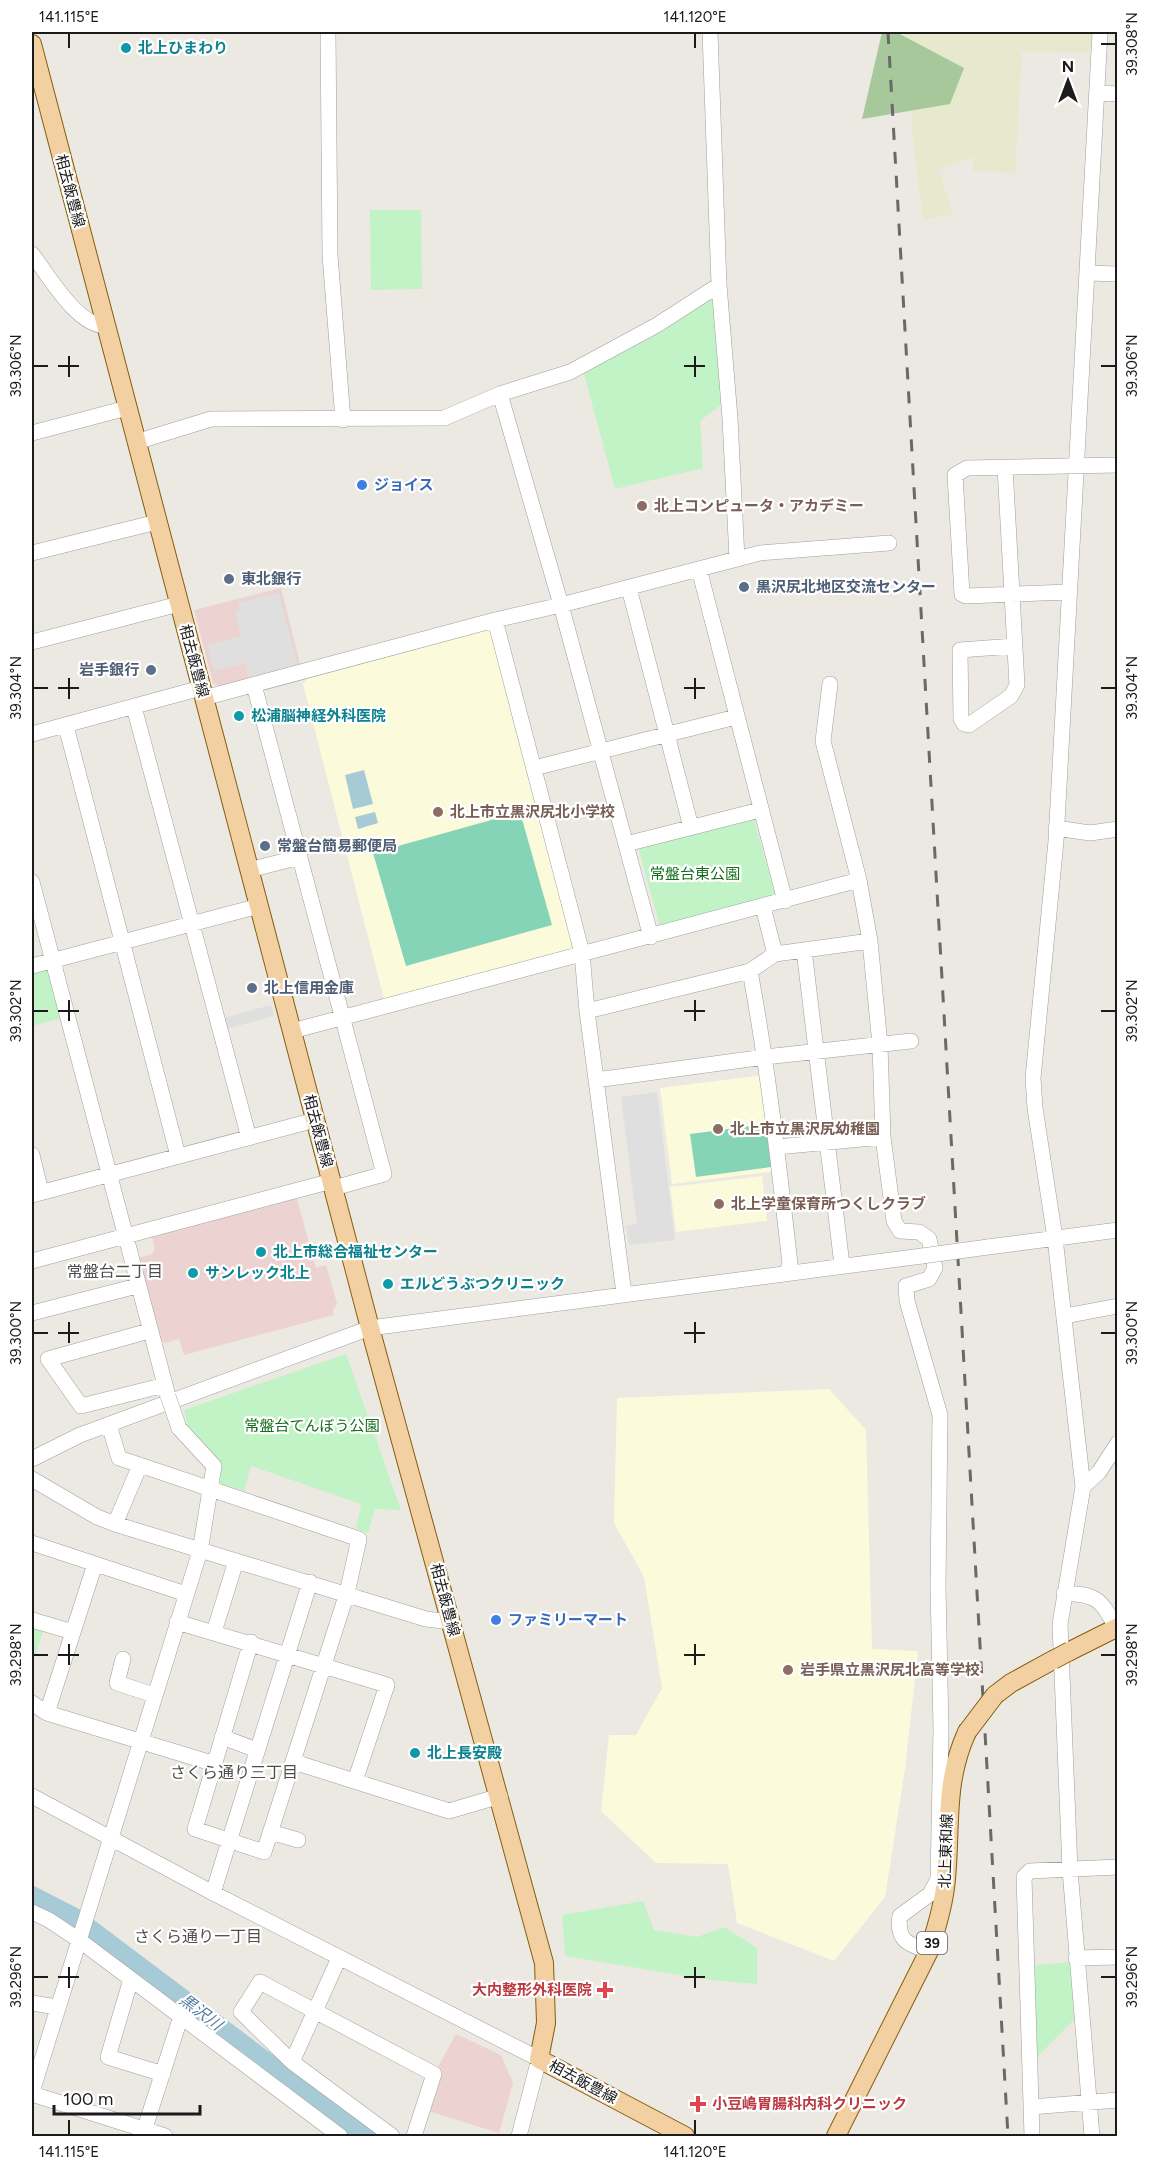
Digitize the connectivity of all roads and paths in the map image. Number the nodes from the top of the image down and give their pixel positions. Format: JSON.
{"nodes":[{"id":1,"x":328,"y":32,"type":"edge"},
{"id":2,"x":710,"y":32,"type":"edge"},
{"id":3,"x":1100,"y":32,"type":"edge"},
{"id":4,"x":32,"y":44,"type":"edge"},
{"id":5,"x":1097,"y":93,"type":"junction"},
{"id":6,"x":1118,"y":94,"type":"edge"},
{"id":7,"x":32,"y":254,"type":"edge"},
{"id":8,"x":1088,"y":273,"type":"junction"},
{"id":9,"x":1118,"y":274,"type":"edge"},
{"id":10,"x":718,"y":285,"type":"junction"},
{"id":11,"x":106,"y":326,"type":"junction"},
{"id":12,"x":500,"y":394,"type":"junction"},
{"id":13,"x":127,"y":408,"type":"junction"},
{"id":14,"x":343,"y":420,"type":"junction"},
{"id":15,"x":32,"y":433,"type":"edge"},
{"id":16,"x":136,"y":442,"type":"junction"},
{"id":17,"x":1076,"y":464,"type":"junction"},
{"id":18,"x":1118,"y":465,"type":"edge"},
{"id":19,"x":1005,"y":467,"type":"junction"},
{"id":20,"x":157,"y":522,"type":"junction"},
{"id":21,"x":889,"y":543,"type":"dead end"},
{"id":22,"x":32,"y":553,"type":"edge"},
{"id":23,"x":737,"y":560,"type":"junction"},
{"id":24,"x":699,"y":569,"type":"junction"},
{"id":25,"x":629,"y":588,"type":"junction"},
{"id":26,"x":1068,"y":592,"type":"junction"},
{"id":27,"x":1011,"y":594,"type":"junction"},
{"id":28,"x":179,"y":604,"type":"junction"},
{"id":29,"x":561,"y":605,"type":"junction"},
{"id":30,"x":495,"y":620,"type":"junction"},
{"id":31,"x":32,"y":642,"type":"edge"},
{"id":32,"x":1014,"y":646,"type":"junction"},
{"id":33,"x":830,"y":684,"type":"dead end"},
{"id":34,"x":254,"y":685,"type":"junction"},
{"id":35,"x":202,"y":693,"type":"junction"},
{"id":36,"x":134,"y":707,"type":"junction"},
{"id":37,"x":736,"y":717,"type":"junction"},
{"id":38,"x":66,"y":726,"type":"junction"},
{"id":39,"x":32,"y":734,"type":"edge"},
{"id":40,"x":668,"y":735,"type":"junction"},
{"id":41,"x":600,"y":753,"type":"junction"},
{"id":42,"x":534,"y":768,"type":"junction"},
{"id":43,"x":760,"y":810,"type":"junction"},
{"id":44,"x":691,"y":828,"type":"junction"},
{"id":45,"x":1056,"y":828,"type":"junction"},
{"id":46,"x":1118,"y":829,"type":"edge"},
{"id":47,"x":626,"y":844,"type":"junction"},
{"id":48,"x":300,"y":857,"type":"junction"},
{"id":49,"x":249,"y":870,"type":"junction"},
{"id":50,"x":859,"y":880,"type":"junction"},
{"id":51,"x":32,"y":882,"type":"edge"},
{"id":52,"x":785,"y":901,"type":"junction"},
{"id":53,"x":259,"y":906,"type":"junction"},
{"id":54,"x":764,"y":907,"type":"junction"},
{"id":55,"x":191,"y":923,"type":"junction"},
{"id":56,"x":651,"y":937,"type":"junction"},
{"id":57,"x":870,"y":941,"type":"junction"},
{"id":58,"x":123,"y":943,"type":"junction"},
{"id":59,"x":804,"y":950,"type":"junction"},
{"id":60,"x":582,"y":953,"type":"junction"},
{"id":61,"x":775,"y":954,"type":"junction"},
{"id":62,"x":52,"y":961,"type":"junction"},
{"id":63,"x":32,"y":966,"type":"edge"},
{"id":64,"x":750,"y":971,"type":"junction"},
{"id":65,"x":587,"y":1011,"type":"junction"},
{"id":66,"x":342,"y":1018,"type":"junction"},
{"id":67,"x":292,"y":1031,"type":"junction"},
{"id":68,"x":911,"y":1041,"type":"dead end"},
{"id":69,"x":880,"y":1045,"type":"junction"},
{"id":70,"x":816,"y":1052,"type":"junction"},
{"id":71,"x":765,"y":1057,"type":"junction"},
{"id":72,"x":596,"y":1080,"type":"junction"},
{"id":73,"x":315,"y":1120,"type":"junction"},
{"id":74,"x":883,"y":1137,"type":"junction"},
{"id":75,"x":249,"y":1138,"type":"junction"},
{"id":76,"x":827,"y":1144,"type":"junction"},
{"id":77,"x":777,"y":1147,"type":"junction"},
{"id":78,"x":32,"y":1155,"type":"edge"},
{"id":79,"x":178,"y":1156,"type":"junction"},
{"id":80,"x":108,"y":1175,"type":"junction"},
{"id":81,"x":333,"y":1184,"type":"junction"},
{"id":82,"x":36,"y":1194,"type":"edge"},
{"id":83,"x":1118,"y":1230,"type":"edge"},
{"id":84,"x":125,"y":1238,"type":"junction"},
{"id":85,"x":1055,"y":1238,"type":"junction"},
{"id":86,"x":32,"y":1261,"type":"edge"},
{"id":87,"x":842,"y":1265,"type":"junction"},
{"id":88,"x":787,"y":1272,"type":"junction"},
{"id":89,"x":137,"y":1286,"type":"junction"},
{"id":90,"x":624,"y":1294,"type":"junction"},
{"id":91,"x":1118,"y":1306,"type":"edge"},
{"id":92,"x":32,"y":1313,"type":"edge"},
{"id":93,"x":1065,"y":1316,"type":"junction"},
{"id":94,"x":370,"y":1328,"type":"junction"},
{"id":95,"x":149,"y":1331,"type":"junction"},
{"id":96,"x":167,"y":1390,"type":"junction"},
{"id":97,"x":109,"y":1425,"type":"junction"},
{"id":98,"x":1118,"y":1443,"type":"edge"},
{"id":99,"x":32,"y":1459,"type":"edge"},
{"id":100,"x":140,"y":1465,"type":"junction"},
{"id":101,"x":32,"y":1479,"type":"edge"},
{"id":102,"x":1083,"y":1487,"type":"junction"},
{"id":103,"x":209,"y":1488,"type":"junction"},
{"id":104,"x":115,"y":1524,"type":"junction"},
{"id":105,"x":32,"y":1544,"type":"edge"},
{"id":106,"x":200,"y":1551,"type":"junction"},
{"id":107,"x":236,"y":1561,"type":"junction"},
{"id":108,"x":95,"y":1564,"type":"junction"},
{"id":109,"x":309,"y":1582,"type":"junction"},
{"id":110,"x":347,"y":1593,"type":"junction"},
{"id":111,"x":1064,"y":1593,"type":"junction"},
{"id":112,"x":186,"y":1594,"type":"junction"},
{"id":113,"x":32,"y":1620,"type":"edge"},
{"id":114,"x":177,"y":1622,"type":"junction"},
{"id":115,"x":451,"y":1622,"type":"junction"},
{"id":116,"x":1117,"y":1627,"type":"edge"},
{"id":117,"x":73,"y":1632,"type":"junction"},
{"id":118,"x":214,"y":1632,"type":"junction"},
{"id":119,"x":250,"y":1642,"type":"junction"},
{"id":120,"x":287,"y":1654,"type":"junction"},
{"id":121,"x":123,"y":1659,"type":"dead end"},
{"id":122,"x":324,"y":1665,"type":"junction"},
{"id":123,"x":154,"y":1695,"type":"junction"},
{"id":124,"x":32,"y":1703,"type":"edge"},
{"id":125,"x":47,"y":1713,"type":"junction"},
{"id":126,"x":222,"y":1737,"type":"junction"},
{"id":127,"x":140,"y":1741,"type":"junction"},
{"id":128,"x":257,"y":1750,"type":"junction"},
{"id":129,"x":294,"y":1762,"type":"junction"},
{"id":130,"x":214,"y":1764,"type":"junction"},
{"id":131,"x":355,"y":1781,"type":"junction"},
{"id":132,"x":32,"y":1796,"type":"edge"},
{"id":133,"x":500,"y":1796,"type":"junction"},
{"id":134,"x":270,"y":1832,"type":"junction"},
{"id":135,"x":110,"y":1837,"type":"junction"},
{"id":136,"x":228,"y":1840,"type":"junction"},
{"id":137,"x":298,"y":1840,"type":"dead end"},
{"id":138,"x":1118,"y":1867,"type":"edge"},
{"id":139,"x":1070,"y":1870,"type":"junction"},
{"id":140,"x":213,"y":1893,"type":"junction"},
{"id":141,"x":32,"y":1912,"type":"edge"},
{"id":142,"x":79,"y":1937,"type":"junction"},
{"id":143,"x":929,"y":1951,"type":"junction"},
{"id":144,"x":1118,"y":1957,"type":"edge"},
{"id":145,"x":339,"y":1958,"type":"junction"},
{"id":146,"x":1076,"y":1958,"type":"junction"},
{"id":147,"x":131,"y":1979,"type":"junction"},
{"id":148,"x":32,"y":2003,"type":"edge"},
{"id":149,"x":57,"y":2007,"type":"junction"},
{"id":150,"x":313,"y":2009,"type":"junction"},
{"id":151,"x":181,"y":2016,"type":"junction"},
{"id":152,"x":539,"y":2059,"type":"junction"},
{"id":153,"x":292,"y":2062,"type":"junction"},
{"id":154,"x":163,"y":2074,"type":"junction"},
{"id":155,"x":32,"y":2093,"type":"edge"},
{"id":156,"x":1118,"y":2100,"type":"edge"},
{"id":157,"x":1089,"y":2102,"type":"junction"},
{"id":158,"x":1031,"y":2107,"type":"junction"},
{"id":159,"x":144,"y":2131,"type":"junction"},
{"id":160,"x":519,"y":2135,"type":"edge"},
{"id":161,"x":165,"y":2136,"type":"edge"},
{"id":162,"x":340,"y":2136,"type":"edge"},
{"id":163,"x":392,"y":2136,"type":"edge"},
{"id":164,"x":414,"y":2136,"type":"edge"},
{"id":165,"x":685,"y":2136,"type":"edge"},
{"id":166,"x":836,"y":2136,"type":"edge"},
{"id":167,"x":1032,"y":2136,"type":"edge"},
{"id":168,"x":1092,"y":2136,"type":"edge"}],
"edges":[{"from":1,"to":14,"type":"street"},
{"from":2,"to":10,"type":"street"},
{"from":3,"to":5,"type":"street"},
{"from":4,"to":11,"type":"main road","name":"相去飯豊線"},
{"from":5,"to":6,"type":"street"},
{"from":5,"to":8,"type":"street"},
{"from":7,"to":11,"type":"street"},
{"from":8,"to":9,"type":"street"},
{"from":8,"to":17,"type":"street"},
{"from":10,"to":12,"type":"street"},
{"from":10,"to":23,"type":"street"},
{"from":11,"to":13,"type":"main road","name":"相去飯豊線"},
{"from":12,"to":14,"type":"street"},
{"from":12,"to":29,"type":"street"},
{"from":13,"to":15,"type":"street"},
{"from":13,"to":16,"type":"main road","name":"相去飯豊線"},
{"from":14,"to":16,"type":"street"},
{"from":16,"to":20,"type":"main road","name":"相去飯豊線"},
{"from":17,"to":18,"type":"street"},
{"from":17,"to":19,"type":"street"},
{"from":17,"to":26,"type":"street"},
{"from":19,"to":27,"type":"street"},
{"from":19,"to":27,"type":"street"},
{"from":20,"to":22,"type":"street"},
{"from":20,"to":28,"type":"main road","name":"相去飯豊線"},
{"from":21,"to":23,"type":"street"},
{"from":23,"to":24,"type":"street"},
{"from":24,"to":25,"type":"street"},
{"from":24,"to":37,"type":"street"},
{"from":25,"to":29,"type":"street"},
{"from":25,"to":40,"type":"street"},
{"from":26,"to":27,"type":"street"},
{"from":26,"to":45,"type":"street"},
{"from":27,"to":32,"type":"street"},
{"from":28,"to":31,"type":"street"},
{"from":28,"to":35,"type":"main road","name":"相去飯豊線"},
{"from":29,"to":30,"type":"street"},
{"from":29,"to":41,"type":"street"},
{"from":30,"to":34,"type":"street"},
{"from":30,"to":42,"type":"street"},
{"from":32,"to":32,"type":"street"},
{"from":33,"to":50,"type":"street"},
{"from":34,"to":35,"type":"street"},
{"from":34,"to":48,"type":"street"},
{"from":35,"to":36,"type":"street"},
{"from":35,"to":49,"type":"main road","name":"相去飯豊線"},
{"from":36,"to":38,"type":"street"},
{"from":36,"to":55,"type":"street"},
{"from":37,"to":40,"type":"street"},
{"from":37,"to":43,"type":"street"},
{"from":38,"to":39,"type":"street"},
{"from":38,"to":58,"type":"street"},
{"from":40,"to":41,"type":"street"},
{"from":40,"to":44,"type":"street"},
{"from":41,"to":42,"type":"street"},
{"from":41,"to":47,"type":"street"},
{"from":42,"to":60,"type":"street"},
{"from":43,"to":44,"type":"street"},
{"from":43,"to":52,"type":"street"},
{"from":44,"to":47,"type":"street"},
{"from":45,"to":46,"type":"street"},
{"from":45,"to":85,"type":"street"},
{"from":47,"to":56,"type":"street"},
{"from":48,"to":49,"type":"street"},
{"from":48,"to":66,"type":"street"},
{"from":49,"to":53,"type":"main road","name":"相去飯豊線"},
{"from":50,"to":52,"type":"street"},
{"from":50,"to":57,"type":"street"},
{"from":51,"to":62,"type":"street"},
{"from":52,"to":54,"type":"street"},
{"from":53,"to":55,"type":"street"},
{"from":53,"to":67,"type":"main road","name":"相去飯豊線"},
{"from":54,"to":56,"type":"street"},
{"from":54,"to":61,"type":"street"},
{"from":55,"to":58,"type":"street"},
{"from":55,"to":75,"type":"street"},
{"from":56,"to":60,"type":"street"},
{"from":57,"to":59,"type":"street"},
{"from":57,"to":69,"type":"street"},
{"from":58,"to":62,"type":"street"},
{"from":58,"to":79,"type":"street"},
{"from":59,"to":61,"type":"street"},
{"from":59,"to":70,"type":"street"},
{"from":60,"to":65,"type":"street"},
{"from":60,"to":66,"type":"street"},
{"from":61,"to":64,"type":"street"},
{"from":62,"to":63,"type":"street"},
{"from":62,"to":80,"type":"street"},
{"from":64,"to":65,"type":"street"},
{"from":64,"to":71,"type":"street"},
{"from":65,"to":72,"type":"street"},
{"from":66,"to":67,"type":"street"},
{"from":66,"to":81,"type":"street"},
{"from":67,"to":73,"type":"main road","name":"相去飯豊線"},
{"from":68,"to":69,"type":"street"},
{"from":69,"to":70,"type":"street"},
{"from":69,"to":74,"type":"street"},
{"from":70,"to":71,"type":"street"},
{"from":70,"to":76,"type":"street"},
{"from":71,"to":72,"type":"street"},
{"from":71,"to":77,"type":"street"},
{"from":72,"to":90,"type":"street"},
{"from":73,"to":75,"type":"street"},
{"from":73,"to":81,"type":"main road","name":"相去飯豊線"},
{"from":74,"to":76,"type":"street"},
{"from":74,"to":143,"type":"street"},
{"from":75,"to":79,"type":"street"},
{"from":76,"to":77,"type":"street"},
{"from":76,"to":87,"type":"street"},
{"from":77,"to":88,"type":"street"},
{"from":78,"to":82,"type":"street"},
{"from":79,"to":80,"type":"street"},
{"from":80,"to":82,"type":"street"},
{"from":80,"to":84,"type":"street"},
{"from":81,"to":84,"type":"street"},
{"from":81,"to":94,"type":"main road","name":"相去飯豊線"},
{"from":83,"to":85,"type":"street"},
{"from":84,"to":86,"type":"street"},
{"from":84,"to":89,"type":"street"},
{"from":85,"to":87,"type":"street","bridge":true},
{"from":85,"to":93,"type":"street"},
{"from":87,"to":88,"type":"street"},
{"from":88,"to":90,"type":"street"},
{"from":89,"to":92,"type":"street"},
{"from":89,"to":95,"type":"street"},
{"from":90,"to":94,"type":"street"},
{"from":91,"to":93,"type":"street"},
{"from":93,"to":102,"type":"street"},
{"from":94,"to":97,"type":"street"},
{"from":94,"to":115,"type":"main road","name":"相去飯豊線"},
{"from":95,"to":96,"type":"street"},
{"from":95,"to":96,"type":"street"},
{"from":96,"to":103,"type":"street","bridge":true},
{"from":97,"to":99,"type":"street"},
{"from":97,"to":100,"type":"street"},
{"from":98,"to":102,"type":"street"},
{"from":100,"to":103,"type":"street"},
{"from":100,"to":104,"type":"street"},
{"from":101,"to":104,"type":"street"},
{"from":102,"to":111,"type":"street"},
{"from":103,"to":106,"type":"street"},
{"from":103,"to":110,"type":"street"},
{"from":104,"to":106,"type":"street"},
{"from":105,"to":108,"type":"street"},
{"from":106,"to":107,"type":"street"},
{"from":106,"to":112,"type":"street"},
{"from":107,"to":109,"type":"street"},
{"from":107,"to":118,"type":"street"},
{"from":108,"to":112,"type":"street"},
{"from":108,"to":117,"type":"street"},
{"from":109,"to":110,"type":"street"},
{"from":109,"to":120,"type":"street"},
{"from":110,"to":115,"type":"street"},
{"from":110,"to":122,"type":"street"},
{"from":111,"to":116,"type":"street"},
{"from":111,"to":139,"type":"street"},
{"from":112,"to":114,"type":"street"},
{"from":113,"to":117,"type":"street"},
{"from":114,"to":118,"type":"street"},
{"from":114,"to":123,"type":"street"},
{"from":115,"to":133,"type":"main road","name":"相去飯豊線"},
{"from":116,"to":143,"type":"main road","name":"北上東和線","number":"39","bridge":true},
{"from":117,"to":125,"type":"street"},
{"from":118,"to":119,"type":"street"},
{"from":119,"to":120,"type":"street"},
{"from":119,"to":126,"type":"street"},
{"from":120,"to":122,"type":"street"},
{"from":120,"to":128,"type":"street"},
{"from":121,"to":123,"type":"street"},
{"from":122,"to":129,"type":"street"},
{"from":122,"to":131,"type":"street"},
{"from":123,"to":127,"type":"street"},
{"from":124,"to":125,"type":"street"},
{"from":125,"to":127,"type":"street"},
{"from":126,"to":128,"type":"street"},
{"from":126,"to":130,"type":"street"},
{"from":127,"to":130,"type":"street"},
{"from":127,"to":135,"type":"street"},
{"from":128,"to":136,"type":"street"},
{"from":129,"to":131,"type":"street"},
{"from":129,"to":134,"type":"street"},
{"from":130,"to":136,"type":"street"},
{"from":131,"to":133,"type":"street"},
{"from":132,"to":135,"type":"street"},
{"from":133,"to":152,"type":"main road","name":"相去飯豊線"},
{"from":134,"to":136,"type":"street"},
{"from":134,"to":137,"type":"street"},
{"from":135,"to":140,"type":"street"},
{"from":135,"to":142,"type":"street"},
{"from":136,"to":140,"type":"street"},
{"from":138,"to":139,"type":"street"},
{"from":139,"to":146,"type":"street"},
{"from":139,"to":158,"type":"street"},
{"from":140,"to":145,"type":"street"},
{"from":141,"to":142,"type":"street"},
{"from":142,"to":147,"type":"street"},
{"from":142,"to":149,"type":"street"},
{"from":143,"to":166,"type":"main road","name":"北上東和線","number":"39"},
{"from":144,"to":146,"type":"street"},
{"from":145,"to":150,"type":"street"},
{"from":145,"to":152,"type":"street"},
{"from":146,"to":157,"type":"street"},
{"from":147,"to":151,"type":"street"},
{"from":147,"to":154,"type":"street"},
{"from":148,"to":149,"type":"street"},
{"from":149,"to":155,"type":"street"},
{"from":150,"to":153,"type":"street"},
{"from":150,"to":153,"type":"street"},
{"from":150,"to":164,"type":"street"},
{"from":151,"to":154,"type":"street"},
{"from":151,"to":162,"type":"street"},
{"from":152,"to":160,"type":"street"},
{"from":152,"to":165,"type":"main road","name":"相去飯豊線"},
{"from":153,"to":163,"type":"street"},
{"from":154,"to":159,"type":"street"},
{"from":155,"to":159,"type":"street"},
{"from":156,"to":157,"type":"street"},
{"from":157,"to":158,"type":"street"},
{"from":157,"to":168,"type":"street"},
{"from":158,"to":167,"type":"street"},
{"from":159,"to":161,"type":"street"}]}
